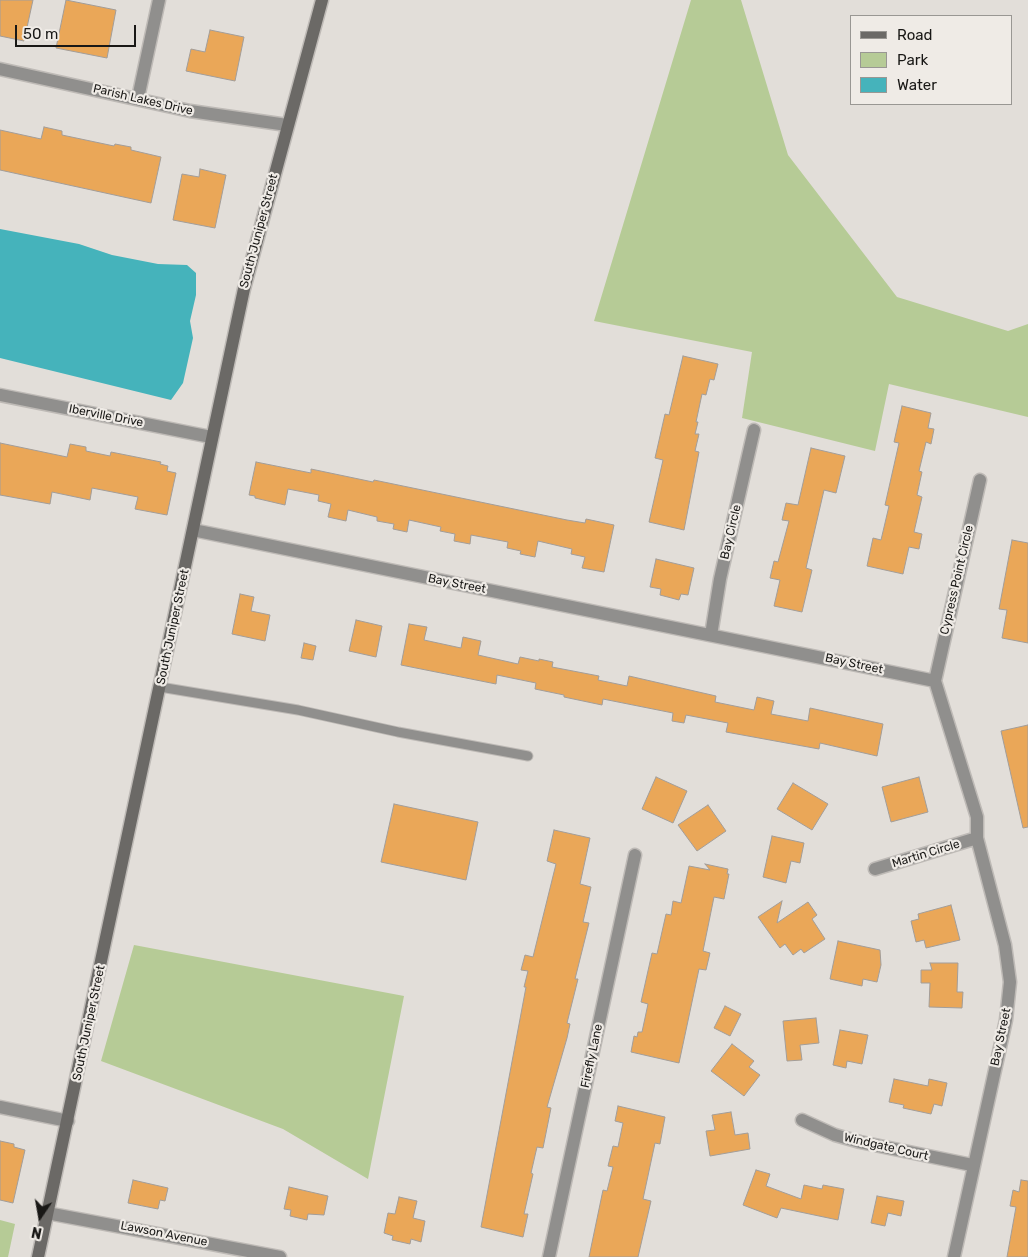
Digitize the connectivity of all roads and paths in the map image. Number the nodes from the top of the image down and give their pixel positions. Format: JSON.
{"nodes":[{"id":1,"x":159,"y":0,"type":"edge"},
{"id":2,"x":322,"y":0,"type":"edge"},
{"id":3,"x":0,"y":69,"type":"edge"},
{"id":4,"x":138,"y":98,"type":"junction"},
{"id":5,"x":287,"y":125,"type":"junction"},
{"id":6,"x":0,"y":395,"type":"edge"},
{"id":7,"x":754,"y":430,"type":"dead end"},
{"id":8,"x":211,"y":437,"type":"junction"},
{"id":9,"x":980,"y":480,"type":"dead end"},
{"id":10,"x":193,"y":530,"type":"junction"},
{"id":11,"x":710,"y":635,"type":"junction"},
{"id":12,"x":935,"y":681,"type":"junction"},
{"id":13,"x":160,"y":687,"type":"junction"},
{"id":14,"x":528,"y":756,"type":"dead end"},
{"id":15,"x":977,"y":838,"type":"junction"},
{"id":16,"x":635,"y":855,"type":"dead end"},
{"id":17,"x":875,"y":869,"type":"dead end"},
{"id":18,"x":0,"y":1107,"type":"edge"},
{"id":19,"x":802,"y":1120,"type":"dead end"},
{"id":20,"x":68,"y":1121,"type":"junction"},
{"id":21,"x":972,"y":1165,"type":"junction"},
{"id":22,"x":47,"y":1213,"type":"junction"},
{"id":23,"x":38,"y":1257,"type":"edge"},
{"id":24,"x":280,"y":1257,"type":"edge"},
{"id":25,"x":549,"y":1257,"type":"edge"},
{"id":26,"x":954,"y":1257,"type":"edge"}],
"edges":[{"from":1,"to":4,"type":"street"},
{"from":2,"to":5,"type":"street","name":"South Juniper Street"},
{"from":3,"to":4,"type":"street","name":"Parish Lakes Drive"},
{"from":4,"to":5,"type":"street","name":"Parish Lakes Drive"},
{"from":5,"to":8,"type":"street","name":"South Juniper Street"},
{"from":6,"to":8,"type":"street","name":"Iberville Drive"},
{"from":7,"to":11,"type":"street","name":"Bay Circle"},
{"from":8,"to":10,"type":"street","name":"South Juniper Street"},
{"from":9,"to":12,"type":"street","name":"Cypress Point Circle"},
{"from":10,"to":11,"type":"street","name":"Bay Street"},
{"from":10,"to":13,"type":"street","name":"South Juniper Street"},
{"from":11,"to":12,"type":"street","name":"Bay Street"},
{"from":12,"to":15,"type":"street","name":"Bay Street"},
{"from":13,"to":14,"type":"lane"},
{"from":13,"to":20,"type":"street","name":"South Juniper Street"},
{"from":15,"to":17,"type":"street","name":"Martin Circle"},
{"from":15,"to":21,"type":"street","name":"Bay Street"},
{"from":16,"to":25,"type":"street","name":"Firefly Lane"},
{"from":18,"to":20,"type":"street"},
{"from":19,"to":21,"type":"street","name":"Windgate Court"},
{"from":20,"to":22,"type":"street","name":"South Juniper Street"},
{"from":21,"to":26,"type":"street","name":"Bay Street"},
{"from":22,"to":23,"type":"street","name":"South Juniper Street"},
{"from":22,"to":24,"type":"street","name":"Lawson Avenue"}]}
